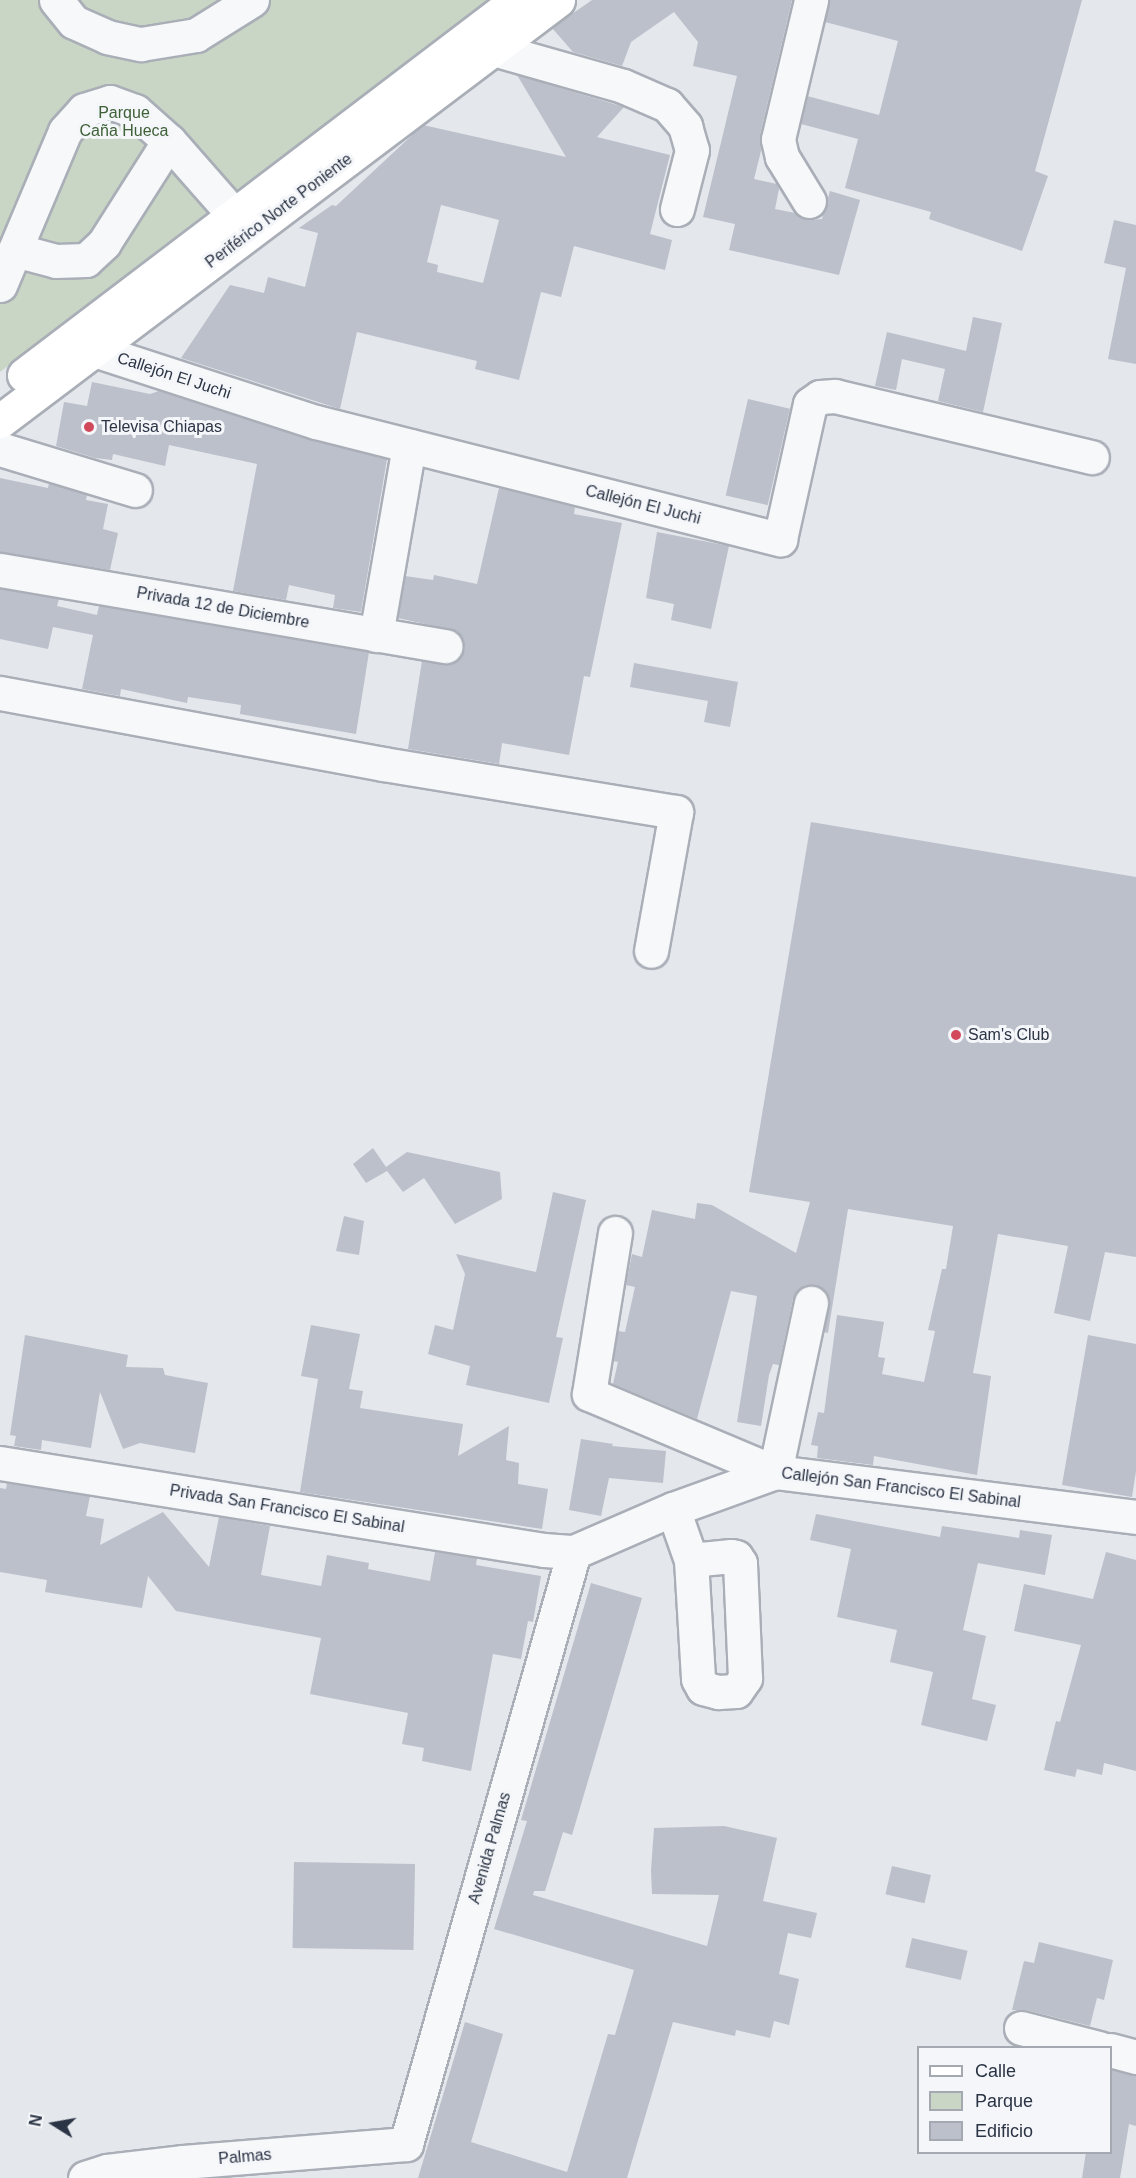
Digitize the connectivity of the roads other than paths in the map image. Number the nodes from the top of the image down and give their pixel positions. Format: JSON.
{"nodes":[{"id":1,"x":56,"y":0,"type":"edge"},
{"id":2,"x":252,"y":0,"type":"edge"},
{"id":3,"x":517,"y":0,"type":"edge"},
{"id":4,"x":558,"y":0,"type":"edge"},
{"id":5,"x":811,"y":0,"type":"edge"},
{"id":6,"x":493,"y":49,"type":"junction"},
{"id":7,"x":170,"y":141,"type":"junction"},
{"id":8,"x":809,"y":201,"type":"dead end"},
{"id":9,"x":677,"y":208,"type":"dead end"},
{"id":10,"x":234,"y":215,"type":"junction"},
{"id":11,"x":15,"y":250,"type":"junction"},
{"id":12,"x":0,"y":285,"type":"edge"},
{"id":13,"x":94,"y":350,"type":"junction"},
{"id":14,"x":0,"y":393,"type":"edge"},
{"id":15,"x":0,"y":421,"type":"edge"},
{"id":16,"x":409,"y":446,"type":"junction"},
{"id":17,"x":0,"y":449,"type":"edge"},
{"id":18,"x":1092,"y":457,"type":"dead end"},
{"id":19,"x":135,"y":490,"type":"dead end"},
{"id":20,"x":0,"y":570,"type":"edge"},
{"id":21,"x":376,"y":635,"type":"junction"},
{"id":22,"x":446,"y":646,"type":"dead end"},
{"id":23,"x":0,"y":693,"type":"edge"},
{"id":24,"x":651,"y":951,"type":"dead end"},
{"id":25,"x":615,"y":1233,"type":"dead end"},
{"id":26,"x":811,"y":1302,"type":"dead end"},
{"id":27,"x":0,"y":1463,"type":"edge"},
{"id":28,"x":775,"y":1472,"type":"junction"},
{"id":29,"x":673,"y":1509,"type":"junction"},
{"id":30,"x":1136,"y":1517,"type":"edge"},
{"id":31,"x":574,"y":1552,"type":"junction"},
{"id":32,"x":691,"y":1560,"type":"dead end"},
{"id":33,"x":1021,"y":2028,"type":"dead end"},
{"id":34,"x":1091,"y":2046,"type":"edge"},
{"id":35,"x":1112,"y":2051,"type":"edge"},
{"id":36,"x":1136,"y":2057,"type":"edge"},
{"id":37,"x":406,"y":2144,"type":"joint"},
{"id":38,"x":85,"y":2178,"type":"edge"}],
"edges":[{"from":1,"to":2,"type":"street"},
{"from":3,"to":10,"type":"main road","name":"Periférico Norte Poniente"},
{"from":4,"to":6,"type":"main road","name":"Periférico Norte Poniente"},
{"from":5,"to":8,"type":"street"},
{"from":6,"to":9,"type":"street"},
{"from":6,"to":13,"type":"main road","name":"Periférico Norte Poniente"},
{"from":7,"to":10,"type":"street"},
{"from":7,"to":11,"type":"street"},
{"from":7,"to":11,"type":"street"},
{"from":10,"to":14,"type":"main road","name":"Periférico Norte Poniente"},
{"from":11,"to":12,"type":"street"},
{"from":13,"to":15,"type":"main road","name":"Periférico Norte Poniente"},
{"from":13,"to":16,"type":"street","name":"Callejón El Juchi"},
{"from":16,"to":18,"type":"street","name":"Callejón El Juchi"},
{"from":16,"to":21,"type":"street"},
{"from":17,"to":19,"type":"street"},
{"from":20,"to":21,"type":"street","name":"Privada 12 de Diciembre"},
{"from":21,"to":22,"type":"street","name":"Privada 12 de Diciembre"},
{"from":23,"to":24,"type":"street"},
{"from":25,"to":28,"type":"street"},
{"from":26,"to":28,"type":"street"},
{"from":27,"to":31,"type":"street","name":"Privada San Francisco El Sabinal"},
{"from":28,"to":29,"type":"street","name":"Callejón San Francisco El Sabinal"},
{"from":28,"to":30,"type":"street","name":"Callejón San Francisco El Sabinal"},
{"from":29,"to":31,"type":"street","name":"Callejón San Francisco El Sabinal"},
{"from":29,"to":32,"type":"street"},
{"from":31,"to":37,"type":"street","name":"Avenida Palmas"},
{"from":33,"to":34,"type":"street"},
{"from":35,"to":36,"type":"street"},
{"from":37,"to":38,"type":"street","name":"Palmas"}]}
